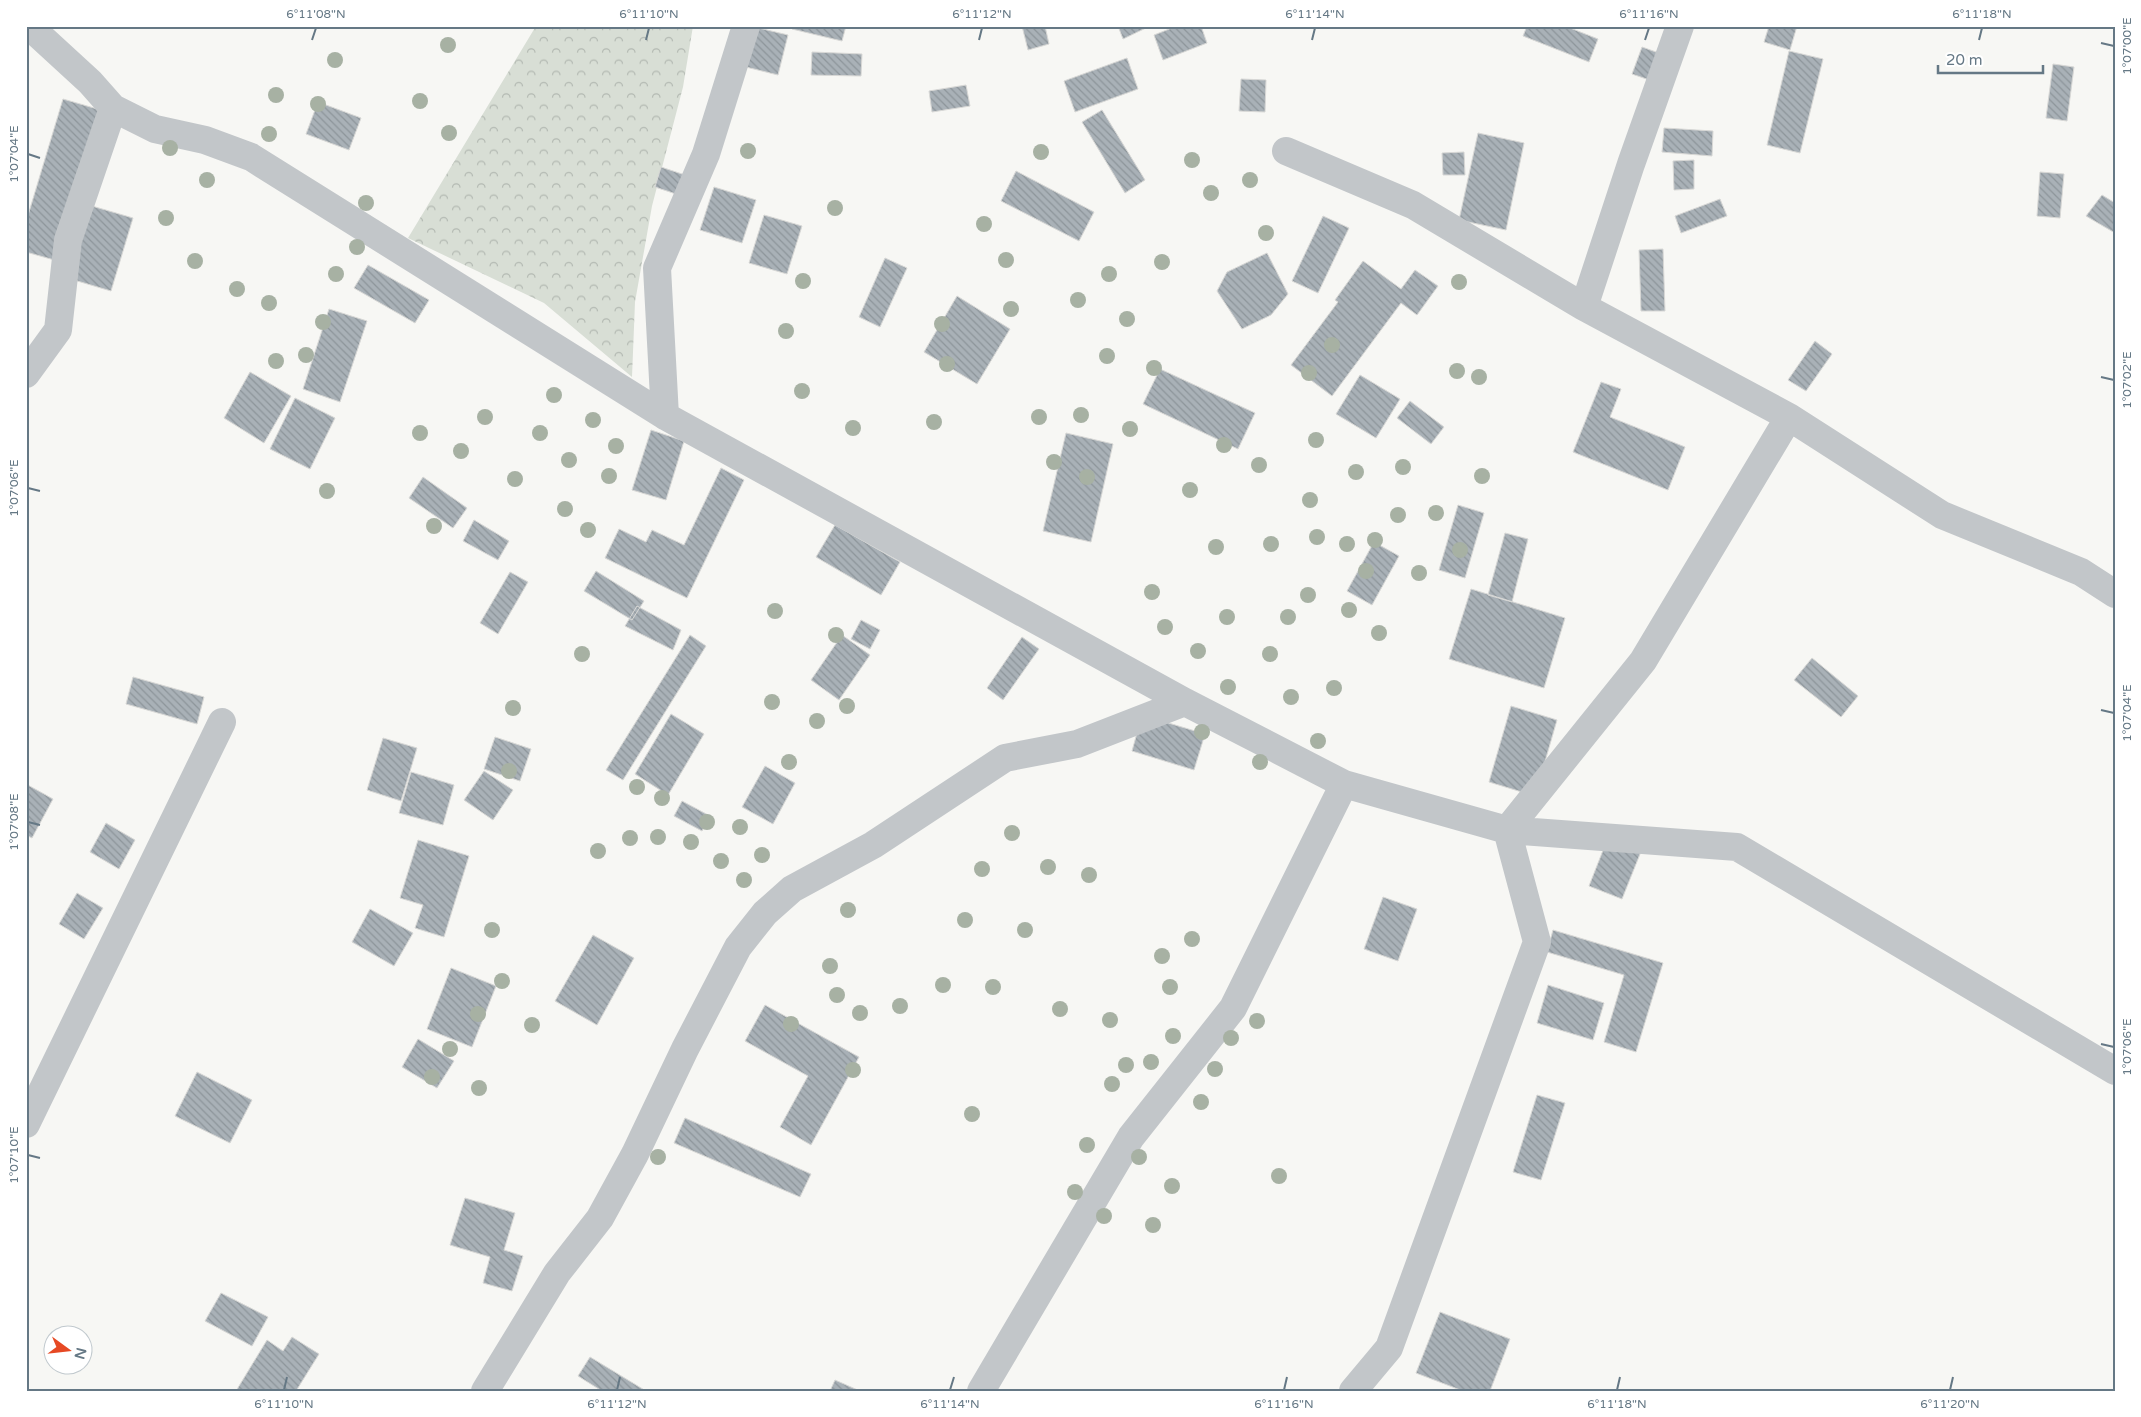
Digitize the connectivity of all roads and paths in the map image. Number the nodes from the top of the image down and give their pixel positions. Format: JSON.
{"nodes":[{"id":1,"x":29,"y":26,"type":"edge"},
{"id":2,"x":746,"y":26,"type":"edge"},
{"id":3,"x":1680,"y":26,"type":"edge"},
{"id":4,"x":113,"y":108,"type":"junction"},
{"id":5,"x":1286,"y":152,"type":"dead end"},
{"id":6,"x":1584,"y":308,"type":"junction"},
{"id":7,"x":26,"y":374,"type":"edge"},
{"id":8,"x":665,"y":416,"type":"junction"},
{"id":9,"x":1789,"y":417,"type":"junction"},
{"id":10,"x":2115,"y":594,"type":"edge"},
{"id":11,"x":1185,"y":702,"type":"junction"},
{"id":12,"x":222,"y":722,"type":"dead end"},
{"id":13,"x":1344,"y":784,"type":"junction"},
{"id":14,"x":1507,"y":830,"type":"junction"},
{"id":15,"x":2115,"y":1071,"type":"edge"},
{"id":16,"x":26,"y":1124,"type":"edge"},
{"id":17,"x":485,"y":1391,"type":"edge"},
{"id":18,"x":981,"y":1391,"type":"edge"},
{"id":19,"x":1353,"y":1391,"type":"edge"}],
"edges":[{"from":1,"to":4,"type":"street"},
{"from":2,"to":8,"type":"street"},
{"from":3,"to":6,"type":"street"},
{"from":4,"to":7,"type":"street"},
{"from":4,"to":8,"type":"street"},
{"from":5,"to":6,"type":"street"},
{"from":6,"to":9,"type":"street"},
{"from":8,"to":11,"type":"street"},
{"from":9,"to":10,"type":"street"},
{"from":9,"to":14,"type":"street"},
{"from":11,"to":13,"type":"street"},
{"from":11,"to":17,"type":"street"},
{"from":12,"to":16,"type":"street"},
{"from":13,"to":14,"type":"street"},
{"from":13,"to":18,"type":"street"},
{"from":14,"to":15,"type":"street"},
{"from":14,"to":19,"type":"street"}]}
